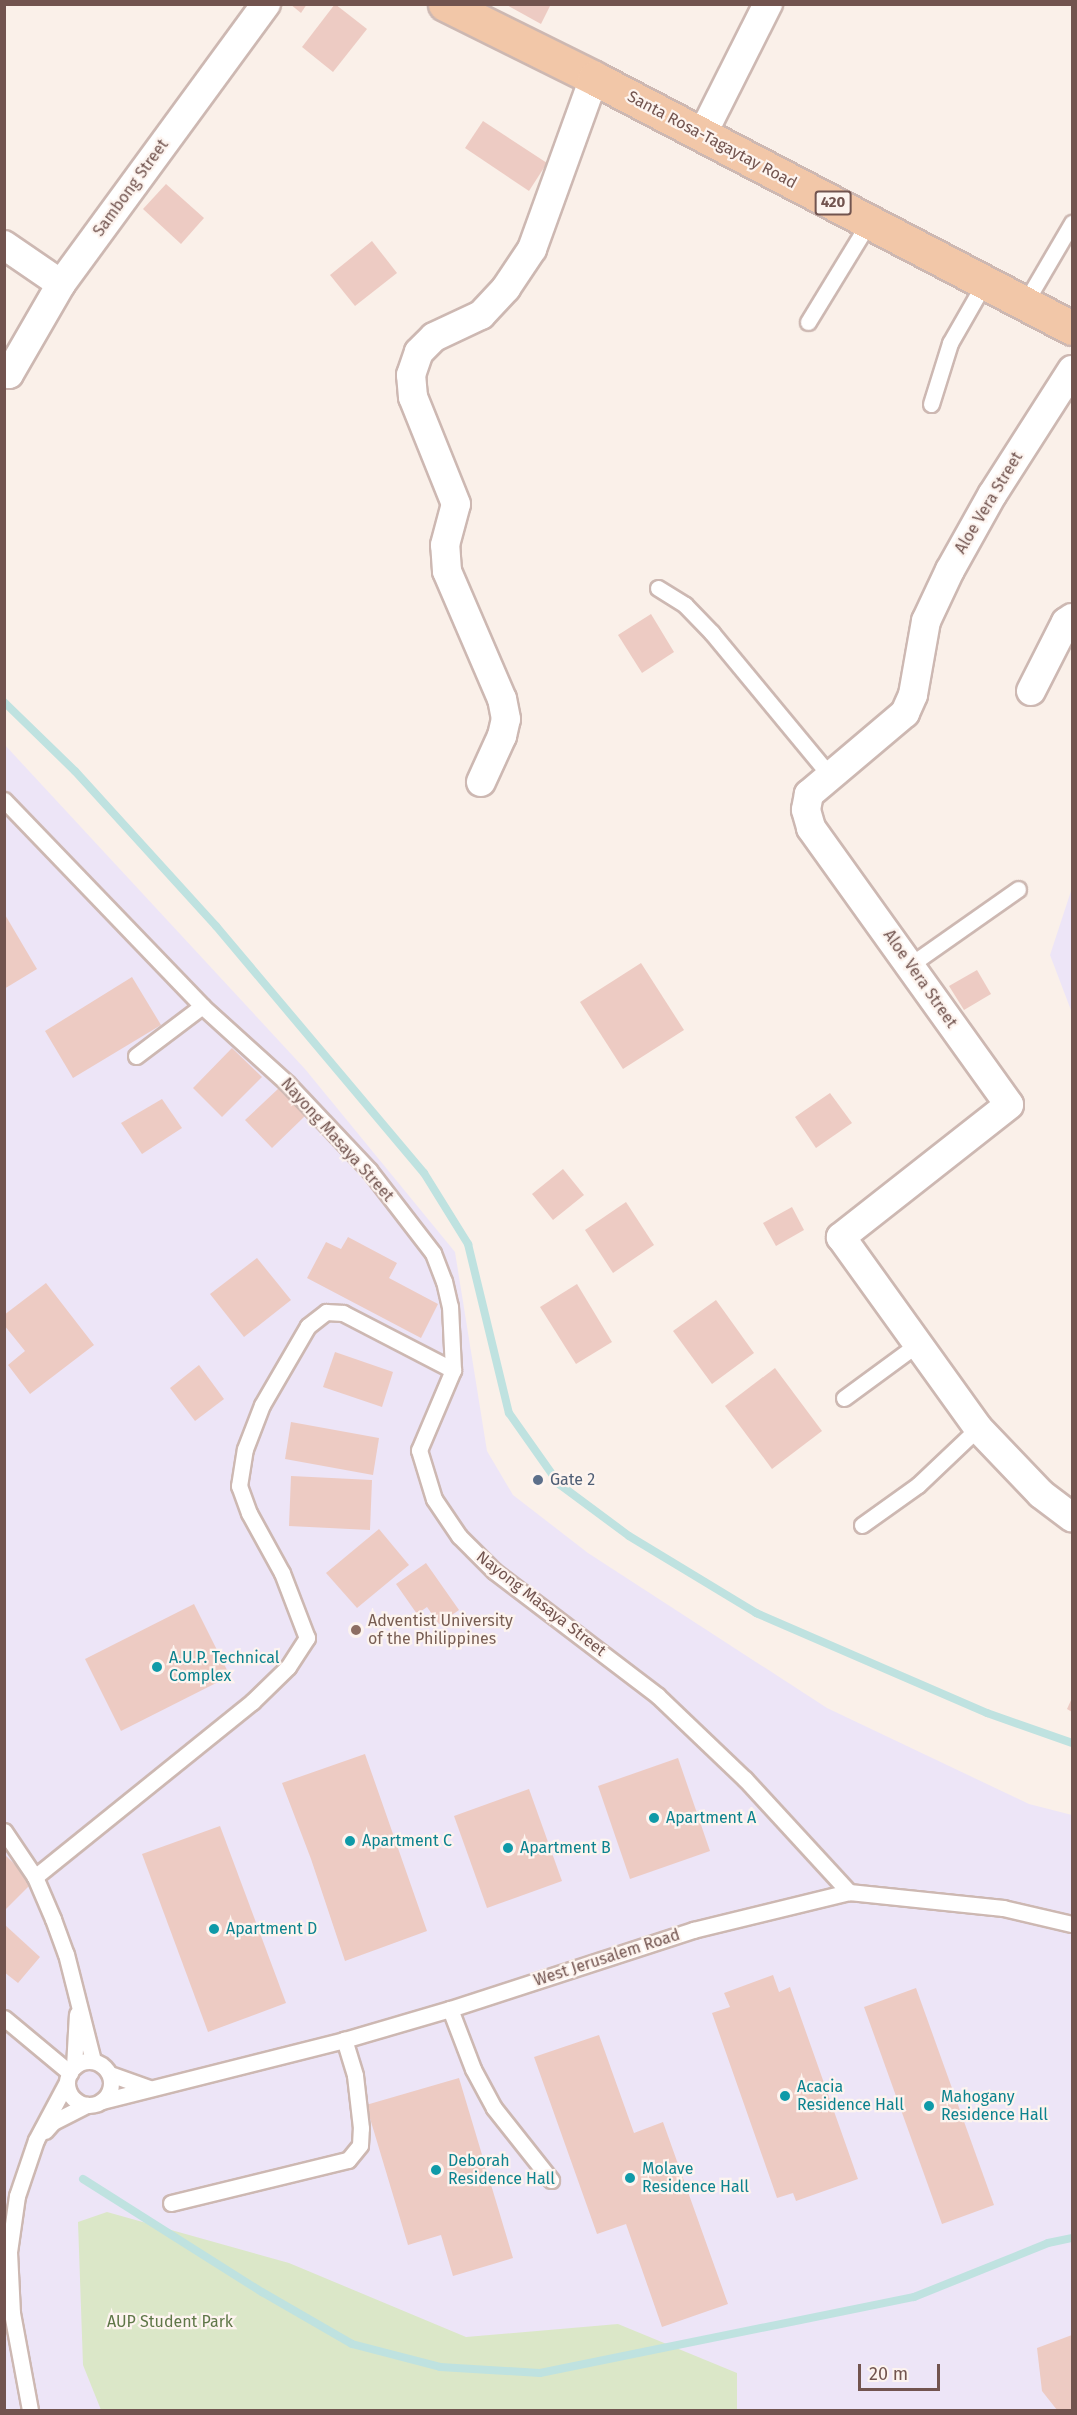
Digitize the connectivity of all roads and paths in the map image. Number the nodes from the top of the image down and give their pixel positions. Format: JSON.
{"nodes":[{"id":1,"x":266,"y":4,"type":"edge"},
{"id":2,"x":446,"y":4,"type":"edge"},
{"id":3,"x":768,"y":4,"type":"edge"},
{"id":4,"x":594,"y":78,"type":"junction"},
{"id":5,"x":702,"y":135,"type":"junction"},
{"id":6,"x":869,"y":222,"type":"junction"},
{"id":7,"x":1072,"y":223,"type":"edge"},
{"id":8,"x":4,"y":245,"type":"edge"},
{"id":9,"x":985,"y":282,"type":"junction"},
{"id":10,"x":61,"y":284,"type":"junction"},
{"id":11,"x":1025,"y":303,"type":"junction"},
{"id":12,"x":808,"y":322,"type":"dead end"},
{"id":13,"x":1072,"y":328,"type":"edge"},
{"id":14,"x":1072,"y":370,"type":"edge"},
{"id":15,"x":4,"y":373,"type":"edge"},
{"id":16,"x":931,"y":404,"type":"dead end"},
{"id":17,"x":658,"y":588,"type":"dead end"},
{"id":18,"x":1072,"y":618,"type":"edge"},
{"id":19,"x":1031,"y":691,"type":"dead end"},
{"id":20,"x":831,"y":777,"type":"junction"},
{"id":21,"x":481,"y":783,"type":"dead end"},
{"id":22,"x":4,"y":800,"type":"edge"},
{"id":23,"x":1018,"y":889,"type":"dead end"},
{"id":24,"x":910,"y":965,"type":"junction"},
{"id":25,"x":202,"y":1006,"type":"junction"},
{"id":26,"x":136,"y":1056,"type":"dead end"},
{"id":27,"x":919,"y":1343,"type":"junction"},
{"id":28,"x":453,"y":1370,"type":"junction"},
{"id":29,"x":844,"y":1398,"type":"dead end"},
{"id":30,"x":978,"y":1428,"type":"junction"},
{"id":31,"x":1072,"y":1517,"type":"edge"},
{"id":32,"x":862,"y":1525,"type":"dead end"},
{"id":33,"x":4,"y":1831,"type":"edge"},
{"id":34,"x":35,"y":1877,"type":"junction"},
{"id":35,"x":849,"y":1892,"type":"junction"},
{"id":36,"x":1072,"y":1924,"type":"edge"},
{"id":37,"x":78,"y":1999,"type":"junction"},
{"id":38,"x":450,"y":2009,"type":"junction"},
{"id":39,"x":4,"y":2018,"type":"edge"},
{"id":40,"x":344,"y":2040,"type":"junction"},
{"id":41,"x":93,"y":2061,"type":"junction"},
{"id":42,"x":70,"y":2074,"type":"junction"},
{"id":43,"x":110,"y":2074,"type":"junction"},
{"id":44,"x":149,"y":2088,"type":"junction"},
{"id":45,"x":94,"y":2103,"type":"junction"},
{"id":46,"x":36,"y":2140,"type":"junction"},
{"id":47,"x":551,"y":2180,"type":"dead end"},
{"id":48,"x":171,"y":2203,"type":"dead end"},
{"id":49,"x":30,"y":2410,"type":"edge"}],
"edges":[{"from":1,"to":10,"type":"street","name":"Sambong Street"},
{"from":2,"to":4,"type":"main road","name":"Santa Rosa-Tagaytay Road","number":"420"},
{"from":3,"to":5,"type":"street"},
{"from":4,"to":5,"type":"main road","name":"Santa Rosa-Tagaytay Road","number":"420"},
{"from":4,"to":21,"type":"street"},
{"from":5,"to":6,"type":"main road","name":"Santa Rosa-Tagaytay Road","number":"420"},
{"from":6,"to":9,"type":"main road","name":"Santa Rosa-Tagaytay Road","number":"420"},
{"from":6,"to":12,"type":"lane"},
{"from":7,"to":11,"type":"lane"},
{"from":8,"to":10,"type":"street"},
{"from":9,"to":11,"type":"main road","name":"Santa Rosa-Tagaytay Road","number":"420"},
{"from":9,"to":16,"type":"lane"},
{"from":10,"to":15,"type":"street","name":"Sambong Street"},
{"from":11,"to":13,"type":"main road","name":"Santa Rosa-Tagaytay Road","number":"420"},
{"from":14,"to":20,"type":"street","name":"Aloe Vera Street"},
{"from":17,"to":20,"type":"lane"},
{"from":18,"to":19,"type":"street"},
{"from":20,"to":24,"type":"street","name":"Aloe Vera Street"},
{"from":22,"to":25,"type":"lane","name":"Nayong Masaya Street"},
{"from":23,"to":24,"type":"lane"},
{"from":24,"to":27,"type":"street","name":"Aloe Vera Street"},
{"from":25,"to":26,"type":"lane"},
{"from":25,"to":28,"type":"lane","name":"Nayong Masaya Street"},
{"from":27,"to":29,"type":"lane"},
{"from":27,"to":30,"type":"street","name":"Aloe Vera Street"},
{"from":28,"to":34,"type":"lane"},
{"from":28,"to":35,"type":"lane","name":"Nayong Masaya Street"},
{"from":30,"to":31,"type":"street","name":"Aloe Vera Street"},
{"from":30,"to":32,"type":"lane"},
{"from":33,"to":34,"type":"lane"},
{"from":34,"to":37,"type":"lane"},
{"from":35,"to":36,"type":"lane","name":"West Jerusalem Road"},
{"from":35,"to":38,"type":"lane","name":"West Jerusalem Road"},
{"from":37,"to":41,"type":"lane"},
{"from":37,"to":42,"type":"lane"},
{"from":38,"to":40,"type":"lane","name":"West Jerusalem Road"},
{"from":38,"to":47,"type":"lane"},
{"from":39,"to":42,"type":"lane"},
{"from":40,"to":44,"type":"lane","name":"West Jerusalem Road"},
{"from":40,"to":48,"type":"lane"},
{"from":41,"to":42,"type":"lane"},
{"from":41,"to":43,"type":"lane"},
{"from":42,"to":45,"type":"lane"},
{"from":42,"to":46,"type":"lane"},
{"from":43,"to":44,"type":"lane"},
{"from":43,"to":45,"type":"lane"},
{"from":44,"to":45,"type":"lane","name":"West Jerusalem Road"},
{"from":45,"to":46,"type":"lane","name":"West Jerusalem Road"},
{"from":46,"to":49,"type":"lane"}]}
